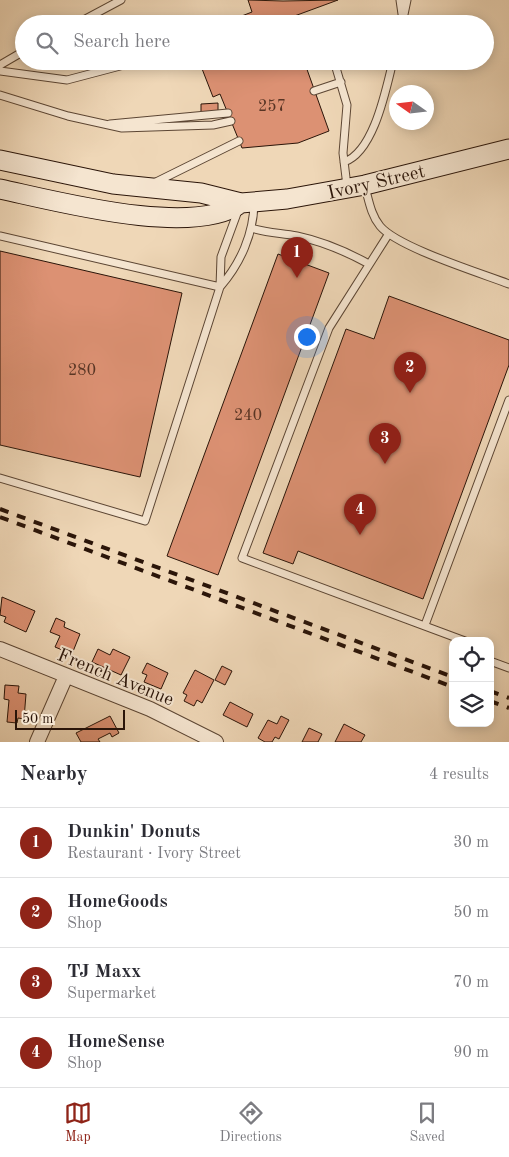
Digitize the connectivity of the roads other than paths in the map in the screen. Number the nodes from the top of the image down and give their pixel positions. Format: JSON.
{"nodes":[{"id":1,"x":121,"y":0,"type":"edge"},
{"id":2,"x":400,"y":0,"type":"edge"},
{"id":3,"x":408,"y":0,"type":"edge"},
{"id":4,"x":93,"y":15,"type":"edge"},
{"id":5,"x":401,"y":15,"type":"edge"},
{"id":6,"x":404,"y":15,"type":"edge"},
{"id":7,"x":15,"y":56,"type":"edge"},
{"id":8,"x":0,"y":65,"type":"edge"},
{"id":9,"x":105,"y":70,"type":"edge"},
{"id":10,"x":337,"y":70,"type":"edge"},
{"id":11,"x":391,"y":70,"type":"edge"},
{"id":12,"x":0,"y":71,"type":"edge"},
{"id":13,"x":341,"y":82,"type":"junction"},
{"id":14,"x":314,"y":91,"type":"dead end"},
{"id":15,"x":0,"y":95,"type":"edge"},
{"id":16,"x":228,"y":113,"type":"dead end"},
{"id":17,"x":231,"y":121,"type":"dead end"},
{"id":18,"x":110,"y":124,"type":"junction"},
{"id":19,"x":239,"y":140,"type":"dead end"},
{"id":20,"x":509,"y":149,"type":"edge"},
{"id":21,"x":0,"y":160,"type":"edge"},
{"id":22,"x":344,"y":162,"type":"junction"},
{"id":23,"x":356,"y":187,"type":"junction"},
{"id":24,"x":135,"y":188,"type":"junction"},
{"id":25,"x":0,"y":189,"type":"edge"},
{"id":26,"x":248,"y":203,"type":"junction"},
{"id":27,"x":251,"y":228,"type":"junction"},
{"id":28,"x":388,"y":235,"type":"junction"},
{"id":29,"x":0,"y":236,"type":"edge"},
{"id":30,"x":369,"y":264,"type":"junction"},
{"id":31,"x":509,"y":284,"type":"edge"},
{"id":32,"x":220,"y":287,"type":"junction"},
{"id":33,"x":509,"y":400,"type":"edge"},
{"id":34,"x":0,"y":478,"type":"edge"},
{"id":35,"x":425,"y":625,"type":"junction"},
{"id":36,"x":455,"y":637,"type":"edge"},
{"id":37,"x":0,"y":649,"type":"edge"},
{"id":38,"x":494,"y":662,"type":"edge"},
{"id":39,"x":509,"y":668,"type":"edge"},
{"id":40,"x":66,"y":676,"type":"junction"},
{"id":41,"x":37,"y":742,"type":"edge"},
{"id":42,"x":216,"y":742,"type":"edge"}],
"edges":[{"from":1,"to":4,"type":"lane"},
{"from":2,"to":5,"type":"lane"},
{"from":3,"to":6,"type":"lane"},
{"from":7,"to":8,"type":"lane"},
{"from":9,"to":12,"type":"lane"},
{"from":10,"to":13,"type":"lane"},
{"from":11,"to":22,"type":"lane"},
{"from":13,"to":14,"type":"lane"},
{"from":13,"to":22,"type":"lane"},
{"from":15,"to":18,"type":"lane"},
{"from":16,"to":18,"type":"lane"},
{"from":17,"to":18,"type":"lane"},
{"from":19,"to":24,"type":"lane"},
{"from":20,"to":23,"type":"street","name":"Ivory Street"},
{"from":21,"to":24,"type":"street","name":"Ivory Street"},
{"from":22,"to":23,"type":"lane"},
{"from":23,"to":26,"type":"street","name":"Ivory Street"},
{"from":23,"to":28,"type":"lane"},
{"from":24,"to":26,"type":"street","name":"Ivory Street"},
{"from":25,"to":26,"type":"street","name":"Ivory Street"},
{"from":26,"to":27,"type":"lane"},
{"from":26,"to":32,"type":"lane"},
{"from":27,"to":30,"type":"lane"},
{"from":27,"to":32,"type":"lane"},
{"from":28,"to":30,"type":"lane"},
{"from":28,"to":31,"type":"lane"},
{"from":29,"to":32,"type":"lane"},
{"from":30,"to":35,"type":"lane"},
{"from":32,"to":34,"type":"lane"},
{"from":33,"to":35,"type":"lane"},
{"from":35,"to":36,"type":"lane"},
{"from":37,"to":40,"type":"street","name":"French Avenue"},
{"from":38,"to":39,"type":"lane"},
{"from":40,"to":41,"type":"street"},
{"from":40,"to":42,"type":"street","name":"French Avenue"}]}
